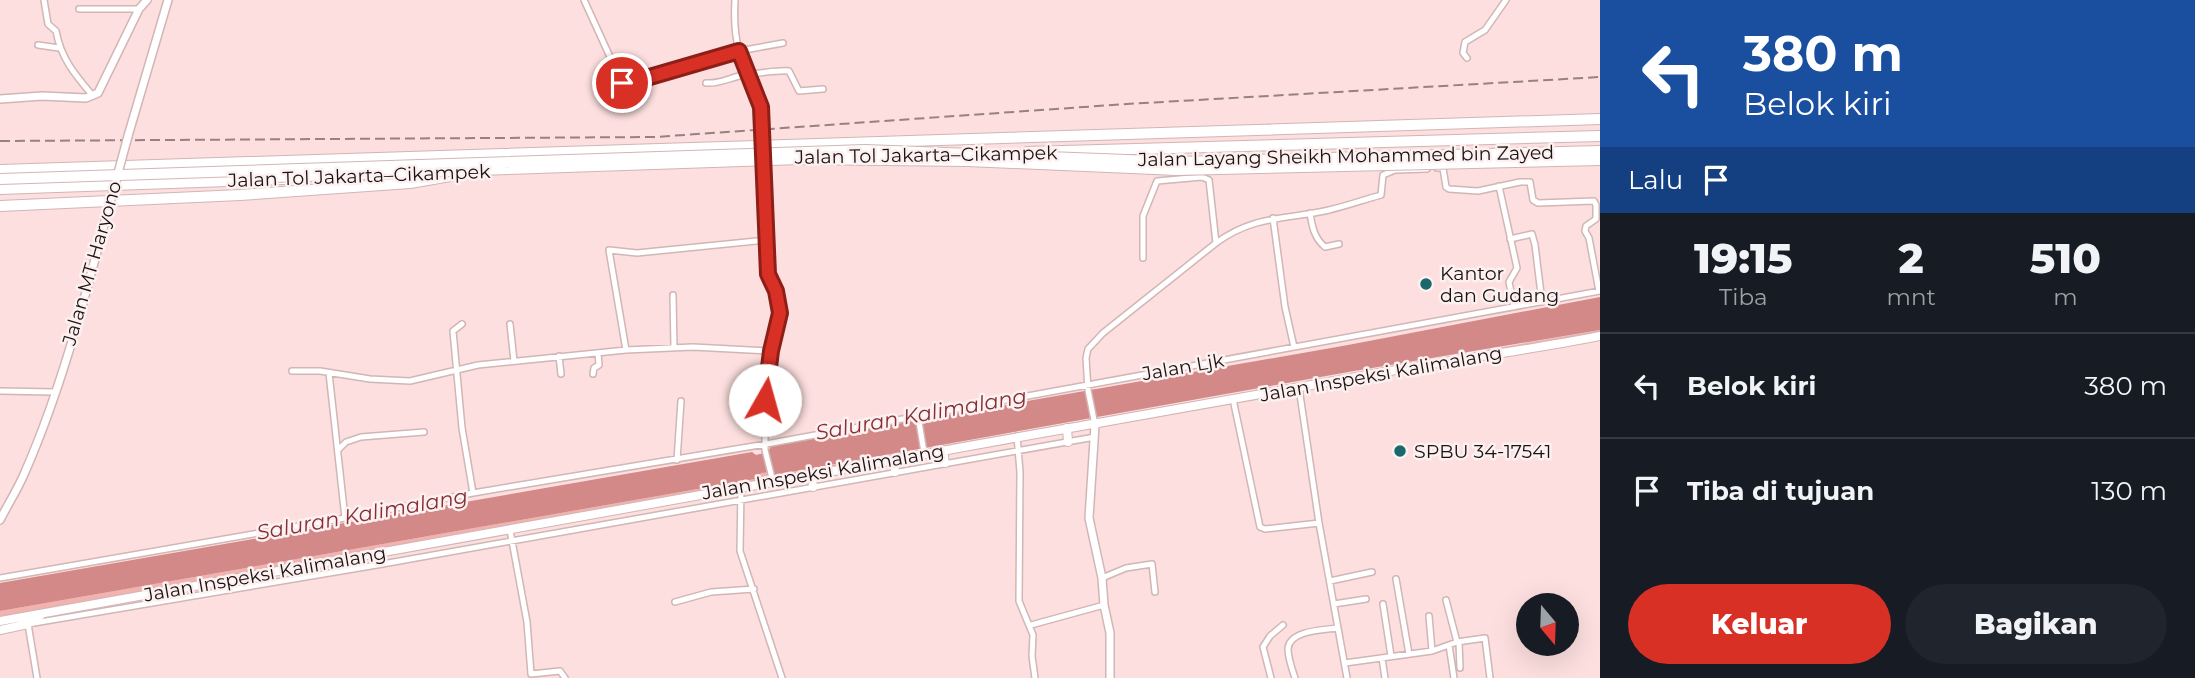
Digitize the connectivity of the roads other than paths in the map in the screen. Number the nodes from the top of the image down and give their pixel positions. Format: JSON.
{"nodes":[{"id":1,"x":44,"y":0,"type":"edge"},
{"id":2,"x":146,"y":0,"type":"edge"},
{"id":3,"x":168,"y":0,"type":"edge"},
{"id":4,"x":584,"y":0,"type":"edge"},
{"id":5,"x":735,"y":0,"type":"edge"},
{"id":6,"x":1506,"y":0,"type":"edge"},
{"id":7,"x":79,"y":9,"type":"dead end"},
{"id":8,"x":139,"y":9,"type":"junction"},
{"id":9,"x":783,"y":43,"type":"dead end"},
{"id":10,"x":38,"y":45,"type":"dead end"},
{"id":11,"x":59,"y":48,"type":"junction"},
{"id":12,"x":739,"y":51,"type":"junction"},
{"id":13,"x":1467,"y":58,"type":"dead end"},
{"id":14,"x":750,"y":76,"type":"junction"},
{"id":15,"x":706,"y":83,"type":"dead end"},
{"id":16,"x":823,"y":89,"type":"dead end"},
{"id":17,"x":93,"y":96,"type":"junction"},
{"id":18,"x":0,"y":99,"type":"edge"},
{"id":19,"x":1600,"y":119,"type":"edge"},
{"id":20,"x":1600,"y":136,"type":"edge"},
{"id":21,"x":1600,"y":151,"type":"edge"},
{"id":22,"x":1600,"y":160,"type":"edge"},
{"id":23,"x":0,"y":170,"type":"edge"},
{"id":24,"x":480,"y":171,"type":"junction"},
{"id":25,"x":0,"y":179,"type":"edge"},
{"id":26,"x":1499,"y":186,"type":"junction"},
{"id":27,"x":0,"y":187,"type":"edge"},
{"id":28,"x":0,"y":205,"type":"edge"},
{"id":29,"x":1310,"y":213,"type":"junction"},
{"id":30,"x":1273,"y":218,"type":"junction"},
{"id":31,"x":1510,"y":239,"type":"junction"},
{"id":32,"x":766,"y":240,"type":"junction"},
{"id":33,"x":1216,"y":243,"type":"junction"},
{"id":34,"x":1339,"y":244,"type":"dead end"},
{"id":35,"x":1143,"y":258,"type":"dead end"},
{"id":36,"x":1600,"y":291,"type":"edge"},
{"id":37,"x":673,"y":295,"type":"dead end"},
{"id":38,"x":1542,"y":302,"type":"junction"},
{"id":39,"x":1514,"y":307,"type":"junction"},
{"id":40,"x":462,"y":324,"type":"dead end"},
{"id":41,"x":510,"y":324,"type":"dead end"},
{"id":42,"x":1600,"y":335,"type":"edge"},
{"id":43,"x":1294,"y":347,"type":"junction"},
{"id":44,"x":674,"y":348,"type":"junction"},
{"id":45,"x":626,"y":350,"type":"junction"},
{"id":46,"x":771,"y":351,"type":"junction"},
{"id":47,"x":598,"y":353,"type":"junction"},
{"id":48,"x":559,"y":356,"type":"junction"},
{"id":49,"x":514,"y":361,"type":"junction"},
{"id":50,"x":292,"y":371,"type":"dead end"},
{"id":51,"x":456,"y":371,"type":"junction"},
{"id":52,"x":330,"y":373,"type":"junction"},
{"id":53,"x":561,"y":374,"type":"dead end"},
{"id":54,"x":593,"y":374,"type":"dead end"},
{"id":55,"x":1088,"y":387,"type":"junction"},
{"id":56,"x":1299,"y":388,"type":"junction"},
{"id":57,"x":0,"y":391,"type":"edge"},
{"id":58,"x":54,"y":392,"type":"junction"},
{"id":59,"x":1233,"y":399,"type":"junction"},
{"id":60,"x":681,"y":401,"type":"dead end"},
{"id":61,"x":918,"y":418,"type":"junction"},
{"id":62,"x":1095,"y":422,"type":"junction"},
{"id":63,"x":1067,"y":428,"type":"junction"},
{"id":64,"x":424,"y":432,"type":"dead end"},
{"id":65,"x":1017,"y":436,"type":"junction"},
{"id":66,"x":1095,"y":437,"type":"junction"},
{"id":67,"x":1068,"y":442,"type":"junction"},
{"id":68,"x":765,"y":447,"type":"junction"},
{"id":69,"x":338,"y":450,"type":"junction"},
{"id":70,"x":943,"y":450,"type":"junction"},
{"id":71,"x":1018,"y":450,"type":"junction"},
{"id":72,"x":924,"y":451,"type":"junction"},
{"id":73,"x":677,"y":460,"type":"junction"},
{"id":74,"x":894,"y":460,"type":"junction"},
{"id":75,"x":945,"y":463,"type":"junction"},
{"id":76,"x":895,"y":472,"type":"junction"},
{"id":77,"x":812,"y":475,"type":"junction"},
{"id":78,"x":773,"y":482,"type":"junction"},
{"id":79,"x":813,"y":487,"type":"junction"},
{"id":80,"x":741,"y":488,"type":"junction"},
{"id":81,"x":473,"y":493,"type":"junction"},
{"id":82,"x":741,"y":500,"type":"junction"},
{"id":83,"x":345,"y":517,"type":"junction"},
{"id":84,"x":0,"y":520,"type":"edge"},
{"id":85,"x":1319,"y":523,"type":"junction"},
{"id":86,"x":510,"y":530,"type":"junction"},
{"id":87,"x":512,"y":540,"type":"junction"},
{"id":88,"x":1372,"y":572,"type":"dead end"},
{"id":89,"x":0,"y":578,"type":"edge"},
{"id":90,"x":1102,"y":578,"type":"junction"},
{"id":91,"x":1396,"y":579,"type":"dead end"},
{"id":92,"x":1330,"y":581,"type":"junction"},
{"id":93,"x":754,"y":589,"type":"junction"},
{"id":94,"x":1155,"y":592,"type":"dead end"},
{"id":95,"x":1366,"y":599,"type":"dead end"},
{"id":96,"x":1446,"y":600,"type":"dead end"},
{"id":97,"x":675,"y":602,"type":"dead end"},
{"id":98,"x":1334,"y":604,"type":"junction"},
{"id":99,"x":1383,"y":604,"type":"dead end"},
{"id":100,"x":1104,"y":605,"type":"junction"},
{"id":101,"x":47,"y":612,"type":"junction"},
{"id":102,"x":1429,"y":616,"type":"dead end"},
{"id":103,"x":0,"y":621,"type":"edge"},
{"id":104,"x":28,"y":624,"type":"junction"},
{"id":105,"x":1031,"y":625,"type":"junction"},
{"id":106,"x":1283,"y":625,"type":"dead end"},
{"id":107,"x":1338,"y":628,"type":"junction"},
{"id":108,"x":0,"y":630,"type":"edge"},
{"id":109,"x":1458,"y":642,"type":"junction"},
{"id":110,"x":1449,"y":645,"type":"junction"},
{"id":111,"x":1432,"y":651,"type":"junction"},
{"id":112,"x":1409,"y":654,"type":"junction"},
{"id":113,"x":1391,"y":656,"type":"junction"},
{"id":114,"x":1382,"y":658,"type":"junction"},
{"id":115,"x":1345,"y":663,"type":"junction"},
{"id":116,"x":1460,"y":668,"type":"dead end"},
{"id":117,"x":528,"y":676,"type":"edge"},
{"id":118,"x":37,"y":678,"type":"edge"},
{"id":119,"x":565,"y":678,"type":"edge"},
{"id":120,"x":782,"y":678,"type":"edge"},
{"id":121,"x":1035,"y":678,"type":"edge"},
{"id":122,"x":1110,"y":678,"type":"edge"},
{"id":123,"x":1271,"y":678,"type":"edge"},
{"id":124,"x":1295,"y":678,"type":"edge"},
{"id":125,"x":1347,"y":678,"type":"edge"},
{"id":126,"x":1385,"y":678,"type":"edge"},
{"id":127,"x":1454,"y":678,"type":"edge"},
{"id":128,"x":1490,"y":678,"type":"edge"}],
"edges":[{"from":1,"to":11,"type":"street"},
{"from":2,"to":8,"type":"main road"},
{"from":3,"to":58,"type":"main road","name":"Jalan MT Haryono","bridge":true},
{"from":4,"to":12,"type":"street"},
{"from":5,"to":12,"type":"street"},
{"from":6,"to":13,"type":"street"},
{"from":7,"to":8,"type":"street"},
{"from":8,"to":17,"type":"main road"},
{"from":9,"to":12,"type":"street"},
{"from":10,"to":11,"type":"street"},
{"from":11,"to":17,"type":"street"},
{"from":12,"to":14,"type":"street"},
{"from":14,"to":15,"type":"street"},
{"from":14,"to":16,"type":"street"},
{"from":14,"to":32,"type":"street","bridge":true},
{"from":17,"to":18,"type":"main road"},
{"from":19,"to":23,"type":"highway","name":"Jalan Tol Jakarta–Cikampek"},
{"from":20,"to":24,"type":"highway","name":"Jalan Tol Jakarta–Cikampek"},
{"from":21,"to":25,"type":"highway","name":"Jalan Layang Sheikh Mohammed bin Zayed","bridge":true},
{"from":22,"to":27,"type":"highway","name":"Jalan Layang Sheikh Mohammed bin Zayed","bridge":true},
{"from":24,"to":27,"type":"highway","name":"Jalan Tol Jakarta–Cikampek"},
{"from":24,"to":28,"type":"highway"},
{"from":26,"to":29,"type":"street"},
{"from":26,"to":31,"type":"street"},
{"from":26,"to":36,"type":"street"},
{"from":29,"to":30,"type":"street"},
{"from":29,"to":34,"type":"street"},
{"from":30,"to":33,"type":"street"},
{"from":30,"to":43,"type":"street"},
{"from":31,"to":38,"type":"street"},
{"from":31,"to":39,"type":"street"},
{"from":32,"to":45,"type":"street"},
{"from":32,"to":46,"type":"street"},
{"from":33,"to":35,"type":"street"},
{"from":33,"to":55,"type":"street"},
{"from":36,"to":38,"type":"street","name":"Jalan Ljk"},
{"from":37,"to":44,"type":"street"},
{"from":38,"to":39,"type":"street","name":"Jalan Ljk"},
{"from":39,"to":43,"type":"street","name":"Jalan Ljk"},
{"from":40,"to":51,"type":"street"},
{"from":41,"to":49,"type":"street"},
{"from":42,"to":56,"type":"main road","name":"Jalan Inspeksi Kalimalang"},
{"from":43,"to":55,"type":"street","name":"Jalan Ljk"},
{"from":44,"to":45,"type":"street"},
{"from":44,"to":46,"type":"street"},
{"from":45,"to":47,"type":"street"},
{"from":46,"to":68,"type":"street"},
{"from":47,"to":48,"type":"street"},
{"from":47,"to":54,"type":"street"},
{"from":48,"to":49,"type":"street"},
{"from":48,"to":53,"type":"street"},
{"from":49,"to":51,"type":"street"},
{"from":50,"to":52,"type":"street"},
{"from":51,"to":52,"type":"street"},
{"from":51,"to":81,"type":"street"},
{"from":52,"to":69,"type":"street"},
{"from":55,"to":61,"type":"street","name":"Jalan Ljk"},
{"from":55,"to":62,"type":"street"},
{"from":56,"to":59,"type":"main road","name":"Jalan Inspeksi Kalimalang"},
{"from":56,"to":85,"type":"street"},
{"from":57,"to":58,"type":"street"},
{"from":58,"to":84,"type":"main road","name":"Jalan MT Haryono"},
{"from":59,"to":62,"type":"main road","name":"Jalan Inspeksi Kalimalang"},
{"from":59,"to":85,"type":"street"},
{"from":60,"to":73,"type":"street"},
{"from":61,"to":68,"type":"street","name":"Jalan Ljk"},
{"from":61,"to":72,"type":"street"},
{"from":62,"to":63,"type":"main road","name":"Jalan Inspeksi Kalimalang"},
{"from":62,"to":66,"type":"main road"},
{"from":63,"to":65,"type":"main road","name":"Jalan Inspeksi Kalimalang"},
{"from":63,"to":67,"type":"main road"},
{"from":64,"to":69,"type":"street"},
{"from":65,"to":70,"type":"main road","name":"Jalan Inspeksi Kalimalang"},
{"from":65,"to":71,"type":"street"},
{"from":66,"to":67,"type":"street","name":"Jalan Inspeksi Kalimalang"},
{"from":66,"to":90,"type":"main road"},
{"from":67,"to":71,"type":"street","name":"Jalan Inspeksi Kalimalang"},
{"from":68,"to":73,"type":"street","name":"Jalan Ljk"},
{"from":68,"to":78,"type":"street"},
{"from":69,"to":83,"type":"street"},
{"from":70,"to":72,"type":"main road","name":"Jalan Inspeksi Kalimalang"},
{"from":70,"to":75,"type":"main road"},
{"from":71,"to":75,"type":"street","name":"Jalan Inspeksi Kalimalang"},
{"from":71,"to":105,"type":"street"},
{"from":72,"to":74,"type":"main road","name":"Jalan Inspeksi Kalimalang"},
{"from":73,"to":81,"type":"street","name":"Jalan Ljk"},
{"from":74,"to":76,"type":"main road"},
{"from":74,"to":77,"type":"main road","name":"Jalan Inspeksi Kalimalang"},
{"from":75,"to":76,"type":"street","name":"Jalan Inspeksi Kalimalang"},
{"from":76,"to":79,"type":"street","name":"Jalan Inspeksi Kalimalang"},
{"from":77,"to":78,"type":"main road","name":"Jalan Inspeksi Kalimalang"},
{"from":77,"to":79,"type":"main road"},
{"from":78,"to":80,"type":"main road","name":"Jalan Inspeksi Kalimalang"},
{"from":79,"to":82,"type":"street","name":"Jalan Inspeksi Kalimalang"},
{"from":80,"to":82,"type":"street"},
{"from":80,"to":86,"type":"main road","name":"Jalan Inspeksi Kalimalang"},
{"from":81,"to":83,"type":"street","name":"Jalan Ljk"},
{"from":82,"to":87,"type":"street","name":"Jalan Inspeksi Kalimalang"},
{"from":82,"to":93,"type":"street"},
{"from":83,"to":89,"type":"street","name":"Jalan Ljk"},
{"from":85,"to":92,"type":"street"},
{"from":86,"to":87,"type":"street"},
{"from":86,"to":101,"type":"main road","name":"Jalan Inspeksi Kalimalang"},
{"from":87,"to":104,"type":"street","name":"Jalan Inspeksi Kalimalang"},
{"from":87,"to":117,"type":"street"},
{"from":88,"to":92,"type":"street"},
{"from":90,"to":94,"type":"street"},
{"from":90,"to":100,"type":"main road"},
{"from":91,"to":112,"type":"street"},
{"from":92,"to":98,"type":"street"},
{"from":93,"to":97,"type":"street"},
{"from":93,"to":120,"type":"street"},
{"from":95,"to":98,"type":"street"},
{"from":96,"to":109,"type":"street"},
{"from":98,"to":107,"type":"street"},
{"from":99,"to":113,"type":"street"},
{"from":100,"to":105,"type":"street"},
{"from":100,"to":122,"type":"main road"},
{"from":101,"to":103,"type":"main road","name":"Jalan Inspeksi Kalimalang"},
{"from":101,"to":104,"type":"main road","name":"Jalan Inspeksi Kalimalang"},
{"from":102,"to":111,"type":"street"},
{"from":104,"to":108,"type":"main road","name":"Jalan Inspeksi Kalimalang"},
{"from":104,"to":118,"type":"street"},
{"from":105,"to":121,"type":"street"},
{"from":106,"to":123,"type":"street"},
{"from":107,"to":115,"type":"street"},
{"from":107,"to":124,"type":"street"},
{"from":109,"to":110,"type":"street"},
{"from":109,"to":116,"type":"street"},
{"from":109,"to":128,"type":"street"},
{"from":110,"to":111,"type":"street"},
{"from":110,"to":127,"type":"street"},
{"from":111,"to":112,"type":"street"},
{"from":112,"to":113,"type":"street"},
{"from":113,"to":114,"type":"street"},
{"from":114,"to":115,"type":"street"},
{"from":114,"to":126,"type":"street"},
{"from":115,"to":125,"type":"street"},
{"from":117,"to":119,"type":"street"}]}
